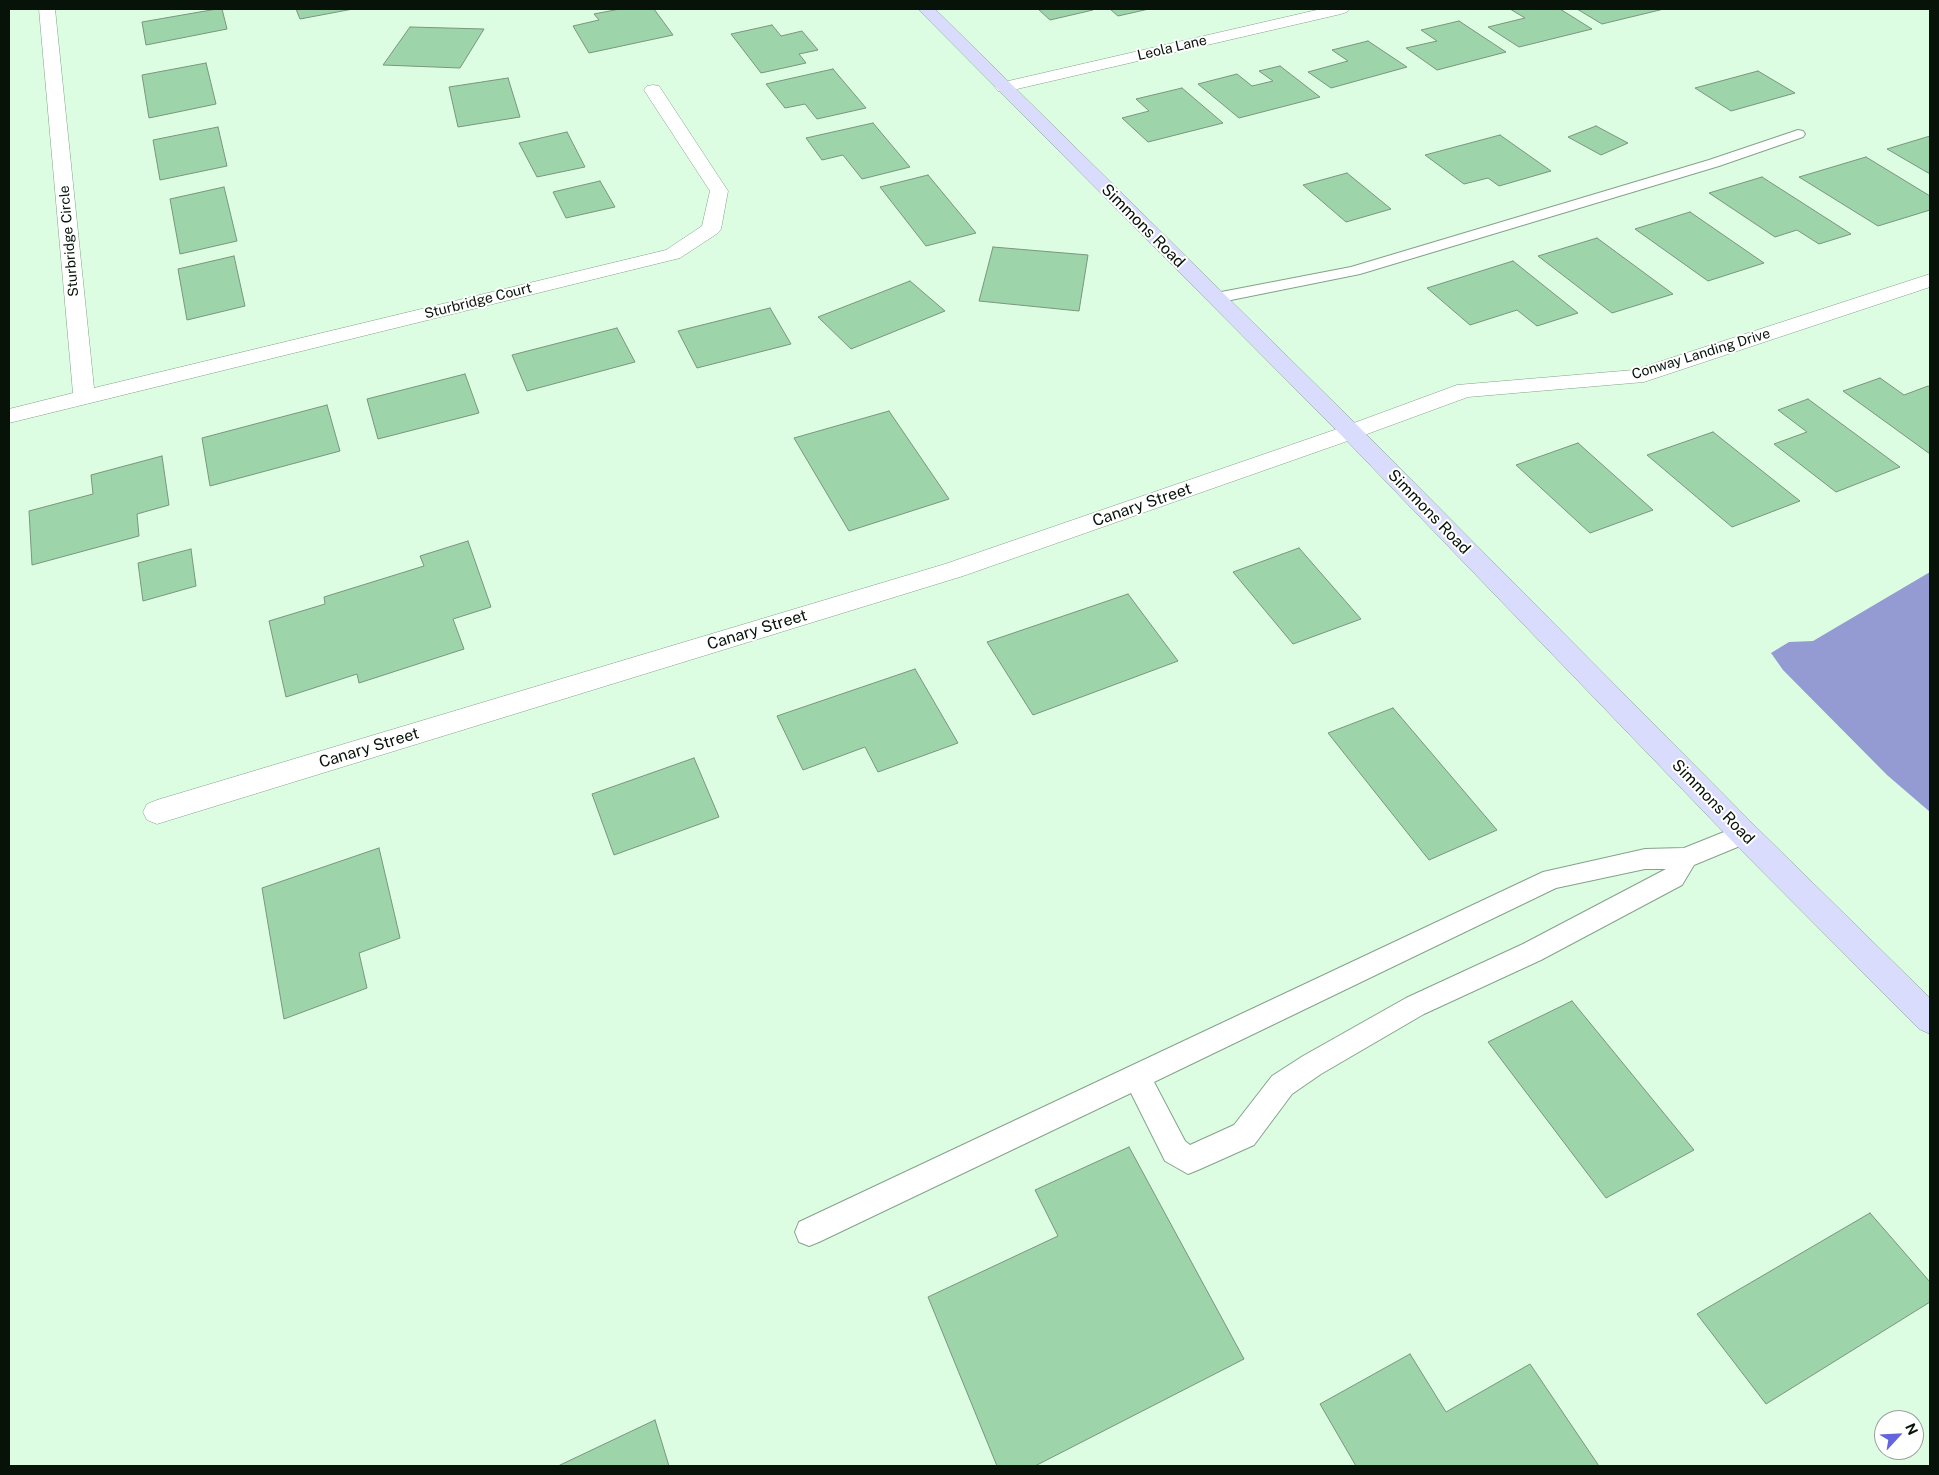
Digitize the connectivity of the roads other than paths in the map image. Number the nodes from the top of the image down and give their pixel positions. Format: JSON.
{"nodes":[{"id":1,"x":47,"y":9,"type":"edge"},
{"id":2,"x":926,"y":9,"type":"edge"},
{"id":3,"x":1341,"y":9,"type":"edge"},
{"id":4,"x":1004,"y":87,"type":"junction"},
{"id":5,"x":653,"y":90,"type":"dead end"},
{"id":6,"x":1798,"y":134,"type":"dead end"},
{"id":7,"x":1930,"y":280,"type":"edge"},
{"id":8,"x":1216,"y":298,"type":"junction"},
{"id":9,"x":84,"y":396,"type":"junction"},
{"id":10,"x":9,"y":416,"type":"edge"},
{"id":11,"x":1351,"y":432,"type":"junction"},
{"id":12,"x":157,"y":812,"type":"dead end"},
{"id":13,"x":1744,"y":834,"type":"junction"},
{"id":14,"x":1685,"y":858,"type":"junction"},
{"id":15,"x":1930,"y":1019,"type":"edge"},
{"id":16,"x":1137,"y":1077,"type":"junction"},
{"id":17,"x":809,"y":1232,"type":"dead end"}],
"edges":[{"from":1,"to":9,"type":"street","name":"Sturbridge Circle"},
{"from":2,"to":4,"type":"street","name":"Simmons Road"},
{"from":3,"to":4,"type":"street","name":"Leola Lane"},
{"from":4,"to":8,"type":"street","name":"Simmons Road"},
{"from":5,"to":9,"type":"street","name":"Sturbridge Court"},
{"from":6,"to":8,"type":"lane"},
{"from":7,"to":11,"type":"street","name":"Conway Landing Drive"},
{"from":8,"to":11,"type":"street","name":"Simmons Road"},
{"from":9,"to":10,"type":"street"},
{"from":11,"to":12,"type":"street","name":"Canary Street"},
{"from":11,"to":13,"type":"street","name":"Simmons Road"},
{"from":13,"to":14,"type":"lane"},
{"from":13,"to":15,"type":"street","name":"Simmons Road"},
{"from":14,"to":16,"type":"lane"},
{"from":14,"to":16,"type":"lane"},
{"from":16,"to":17,"type":"lane"}]}
